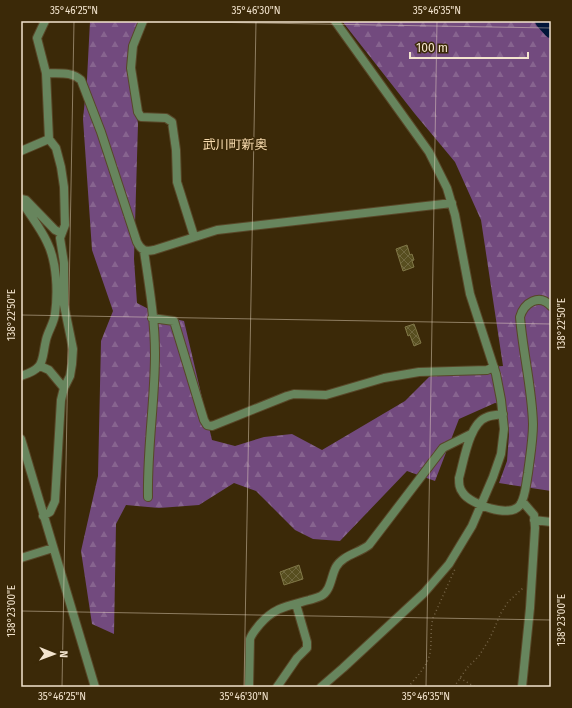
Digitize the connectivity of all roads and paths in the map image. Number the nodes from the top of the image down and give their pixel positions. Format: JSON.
{"nodes":[{"id":1,"x":45,"y":21,"type":"edge"},
{"id":2,"x":143,"y":21,"type":"edge"},
{"id":3,"x":335,"y":21,"type":"edge"},
{"id":4,"x":46,"y":74,"type":"junction"},
{"id":5,"x":49,"y":139,"type":"junction"},
{"id":6,"x":21,"y":151,"type":"edge"},
{"id":7,"x":21,"y":200,"type":"edge"},
{"id":8,"x":452,"y":203,"type":"junction"},
{"id":9,"x":61,"y":233,"type":"junction"},
{"id":10,"x":194,"y":236,"type":"junction"},
{"id":11,"x":144,"y":251,"type":"junction"},
{"id":12,"x":551,"y":306,"type":"edge"},
{"id":13,"x":152,"y":318,"type":"junction"},
{"id":14,"x":40,"y":366,"type":"junction"},
{"id":15,"x":494,"y":367,"type":"junction"},
{"id":16,"x":21,"y":376,"type":"edge"},
{"id":17,"x":64,"y":388,"type":"junction"},
{"id":18,"x":503,"y":414,"type":"junction"},
{"id":19,"x":471,"y":434,"type":"junction"},
{"id":20,"x":21,"y":439,"type":"edge"},
{"id":21,"x":148,"y":497,"type":"dead end"},
{"id":22,"x":522,"y":501,"type":"junction"},
{"id":23,"x":482,"y":505,"type":"junction"},
{"id":24,"x":43,"y":516,"type":"junction"},
{"id":25,"x":534,"y":520,"type":"junction"},
{"id":26,"x":551,"y":522,"type":"edge"},
{"id":27,"x":53,"y":548,"type":"junction"},
{"id":28,"x":21,"y":558,"type":"edge"},
{"id":29,"x":449,"y":564,"type":"junction"},
{"id":30,"x":532,"y":584,"type":"junction"},
{"id":31,"x":296,"y":604,"type":"junction"},
{"id":32,"x":460,"y":678,"type":"junction"},
{"id":33,"x":95,"y":687,"type":"edge"},
{"id":34,"x":249,"y":687,"type":"edge"},
{"id":35,"x":277,"y":687,"type":"edge"},
{"id":36,"x":321,"y":687,"type":"edge"},
{"id":37,"x":408,"y":687,"type":"edge"},
{"id":38,"x":454,"y":687,"type":"edge"},
{"id":39,"x":475,"y":687,"type":"edge"},
{"id":40,"x":522,"y":687,"type":"edge"}],
"edges":[{"from":1,"to":4,"type":"street"},
{"from":2,"to":10,"type":"street"},
{"from":3,"to":8,"type":"street"},
{"from":4,"to":5,"type":"street"},
{"from":4,"to":11,"type":"street"},
{"from":5,"to":6,"type":"street"},
{"from":5,"to":9,"type":"street"},
{"from":7,"to":9,"type":"street"},
{"from":7,"to":14,"type":"street"},
{"from":8,"to":10,"type":"street"},
{"from":8,"to":15,"type":"street"},
{"from":9,"to":17,"type":"street"},
{"from":10,"to":11,"type":"street"},
{"from":11,"to":13,"type":"street"},
{"from":12,"to":22,"type":"street"},
{"from":13,"to":15,"type":"street"},
{"from":13,"to":21,"type":"street"},
{"from":14,"to":16,"type":"street"},
{"from":14,"to":17,"type":"street"},
{"from":15,"to":18,"type":"street"},
{"from":17,"to":24,"type":"street"},
{"from":18,"to":19,"type":"street"},
{"from":18,"to":23,"type":"street"},
{"from":19,"to":23,"type":"street"},
{"from":19,"to":31,"type":"street"},
{"from":20,"to":24,"type":"street"},
{"from":22,"to":23,"type":"street"},
{"from":22,"to":25,"type":"street"},
{"from":23,"to":29,"type":"street"},
{"from":24,"to":27,"type":"street"},
{"from":25,"to":26,"type":"street"},
{"from":25,"to":30,"type":"street"},
{"from":27,"to":28,"type":"street"},
{"from":27,"to":33,"type":"street"},
{"from":29,"to":36,"type":"street"},
{"from":29,"to":37,"type":"path"},
{"from":30,"to":32,"type":"path"},
{"from":30,"to":40,"type":"street"},
{"from":31,"to":34,"type":"street"},
{"from":31,"to":35,"type":"street"},
{"from":32,"to":38,"type":"path"},
{"from":32,"to":39,"type":"path"}]}
